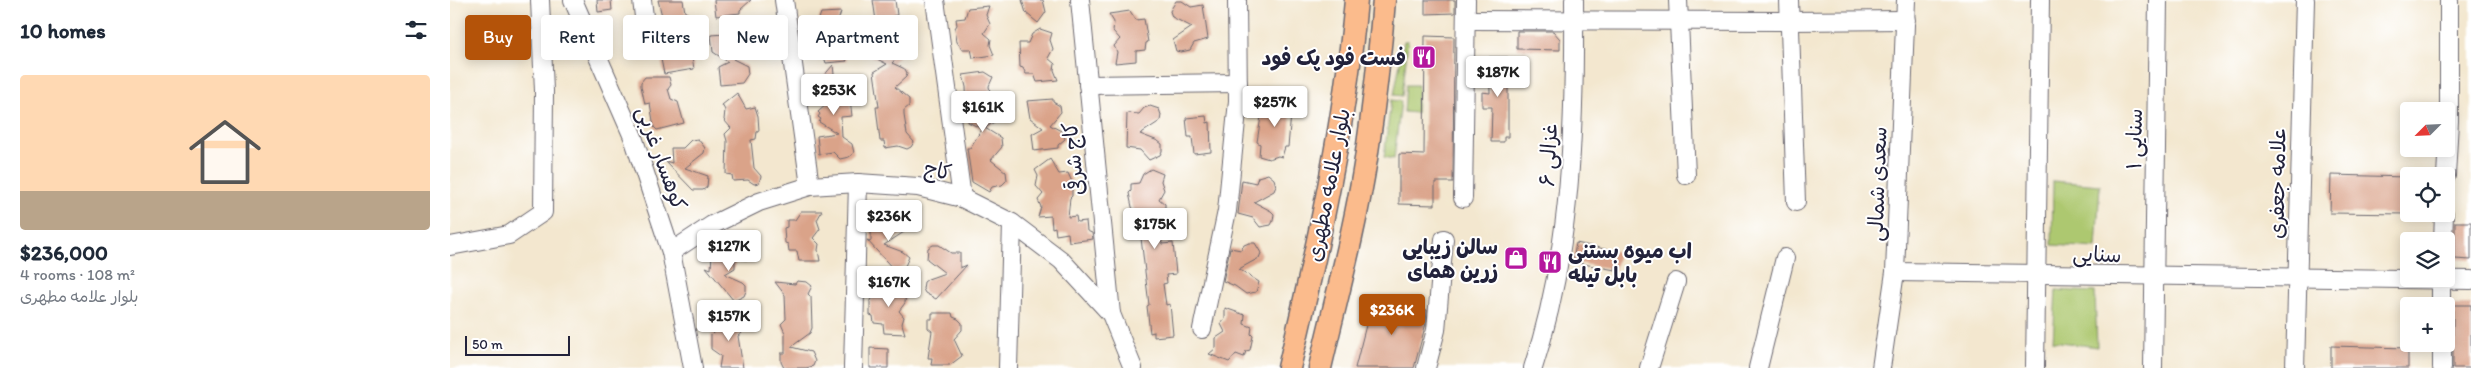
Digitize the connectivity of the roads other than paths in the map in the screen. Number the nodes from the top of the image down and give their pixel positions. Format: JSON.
{"nodes":[{"id":1,"x":540,"y":0,"type":"edge"},
{"id":2,"x":573,"y":0,"type":"edge"},
{"id":3,"x":642,"y":0,"type":"edge"},
{"id":4,"x":784,"y":0,"type":"edge"},
{"id":5,"x":935,"y":0,"type":"edge"},
{"id":6,"x":1080,"y":0,"type":"edge"},
{"id":7,"x":1237,"y":0,"type":"edge"},
{"id":8,"x":1356,"y":0,"type":"edge"},
{"id":9,"x":1384,"y":0,"type":"edge"},
{"id":10,"x":1466,"y":0,"type":"edge"},
{"id":11,"x":1574,"y":0,"type":"edge"},
{"id":12,"x":1678,"y":0,"type":"edge"},
{"id":13,"x":1789,"y":0,"type":"edge"},
{"id":14,"x":1906,"y":0,"type":"edge"},
{"id":15,"x":2040,"y":0,"type":"edge"},
{"id":16,"x":2158,"y":0,"type":"edge"},
{"id":17,"x":2305,"y":0,"type":"edge"},
{"id":18,"x":2449,"y":0,"type":"edge"},
{"id":19,"x":644,"y":15,"type":"edge"},
{"id":20,"x":1466,"y":20,"type":"junction"},
{"id":21,"x":1574,"y":20,"type":"junction"},
{"id":22,"x":1906,"y":20,"type":"junction"},
{"id":23,"x":1677,"y":21,"type":"junction"},
{"id":24,"x":1788,"y":22,"type":"junction"},
{"id":25,"x":1238,"y":83,"type":"junction"},
{"id":26,"x":1088,"y":85,"type":"junction"},
{"id":27,"x":2446,"y":167,"type":"edge"},
{"id":28,"x":1686,"y":175,"type":"dead end"},
{"id":29,"x":858,"y":183,"type":"junction"},
{"id":30,"x":810,"y":186,"type":"junction"},
{"id":31,"x":962,"y":198,"type":"junction"},
{"id":32,"x":1463,"y":198,"type":"dead end"},
{"id":33,"x":1796,"y":202,"type":"dead end"},
{"id":34,"x":1012,"y":223,"type":"junction"},
{"id":35,"x":1444,"y":239,"type":"dead end"},
{"id":36,"x":450,"y":246,"type":"edge"},
{"id":37,"x":671,"y":252,"type":"junction"},
{"id":38,"x":1785,"y":258,"type":"dead end"},
{"id":39,"x":1895,"y":272,"type":"junction"},
{"id":40,"x":2036,"y":275,"type":"junction"},
{"id":41,"x":2297,"y":277,"type":"junction"},
{"id":42,"x":2154,"y":278,"type":"junction"},
{"id":43,"x":2400,"y":278,"type":"edge"},
{"id":44,"x":2455,"y":279,"type":"edge"},
{"id":45,"x":2471,"y":280,"type":"edge"},
{"id":46,"x":1676,"y":282,"type":"dead end"},
{"id":47,"x":1111,"y":314,"type":"junction"},
{"id":48,"x":1202,"y":329,"type":"dead end"},
{"id":49,"x":2442,"y":352,"type":"edge"},
{"id":50,"x":1425,"y":358,"type":"edge"},
{"id":51,"x":693,"y":368,"type":"edge"},
{"id":52,"x":853,"y":368,"type":"edge"},
{"id":53,"x":1008,"y":368,"type":"edge"},
{"id":54,"x":1133,"y":368,"type":"edge"},
{"id":55,"x":1289,"y":368,"type":"edge"},
{"id":56,"x":1320,"y":368,"type":"edge"},
{"id":57,"x":1533,"y":368,"type":"edge"},
{"id":58,"x":1649,"y":368,"type":"edge"},
{"id":59,"x":1758,"y":368,"type":"edge"},
{"id":60,"x":1881,"y":368,"type":"edge"},
{"id":61,"x":2036,"y":368,"type":"edge"},
{"id":62,"x":2153,"y":368,"type":"edge"},
{"id":63,"x":2295,"y":368,"type":"edge"},
{"id":64,"x":2442,"y":368,"type":"edge"}],
"edges":[{"from":1,"to":36,"type":"street"},
{"from":2,"to":37,"type":"street","name":"کوهسار غربی"},
{"from":3,"to":19,"type":"street"},
{"from":4,"to":30,"type":"street"},
{"from":5,"to":31,"type":"street"},
{"from":6,"to":26,"type":"street","name":"کاج شرقی"},
{"from":7,"to":25,"type":"street"},
{"from":8,"to":55,"type":"main road","name":"بلوار علامه مطهری"},
{"from":9,"to":56,"type":"main road","name":"بلوار علامه مطهری"},
{"from":10,"to":20,"type":"street"},
{"from":11,"to":21,"type":"street","name":"غزالی ۶"},
{"from":12,"to":23,"type":"street"},
{"from":13,"to":24,"type":"street"},
{"from":14,"to":22,"type":"street","name":"سعدی شمالی"},
{"from":15,"to":40,"type":"street"},
{"from":16,"to":42,"type":"street","name":"سنایی ۱"},
{"from":17,"to":41,"type":"street","name":"علامه جعفری"},
{"from":18,"to":27,"type":"street"},
{"from":20,"to":21,"type":"street"},
{"from":20,"to":32,"type":"street"},
{"from":21,"to":23,"type":"street"},
{"from":21,"to":57,"type":"street","name":"غزالی ۶"},
{"from":22,"to":24,"type":"street"},
{"from":22,"to":39,"type":"street","name":"سعدی شمالی"},
{"from":23,"to":24,"type":"street"},
{"from":23,"to":28,"type":"street"},
{"from":24,"to":33,"type":"street"},
{"from":25,"to":26,"type":"street"},
{"from":25,"to":48,"type":"street"},
{"from":26,"to":47,"type":"street","name":"کاج شرقی"},
{"from":29,"to":30,"type":"street","name":"کاج"},
{"from":29,"to":31,"type":"street","name":"کاج"},
{"from":29,"to":52,"type":"street"},
{"from":30,"to":37,"type":"street","name":"کاج"},
{"from":31,"to":34,"type":"street","name":"کاج"},
{"from":34,"to":47,"type":"street","name":"کاج"},
{"from":34,"to":53,"type":"street"},
{"from":35,"to":50,"type":"street"},
{"from":37,"to":51,"type":"street","name":"کوهسار غربی"},
{"from":38,"to":59,"type":"street"},
{"from":39,"to":40,"type":"street","name":"سنایی"},
{"from":39,"to":60,"type":"street","name":"سعدی شمالی"},
{"from":40,"to":42,"type":"street","name":"سنایی"},
{"from":40,"to":61,"type":"street"},
{"from":41,"to":42,"type":"street","name":"سنایی"},
{"from":41,"to":43,"type":"street","name":"سنایی"},
{"from":41,"to":63,"type":"street","name":"علامه جعفری"},
{"from":42,"to":62,"type":"street","name":"سنایی ۱"},
{"from":44,"to":45,"type":"street","name":"سنایی"},
{"from":46,"to":58,"type":"street"},
{"from":47,"to":54,"type":"street","name":"کاج"},
{"from":49,"to":64,"type":"street"}]}
